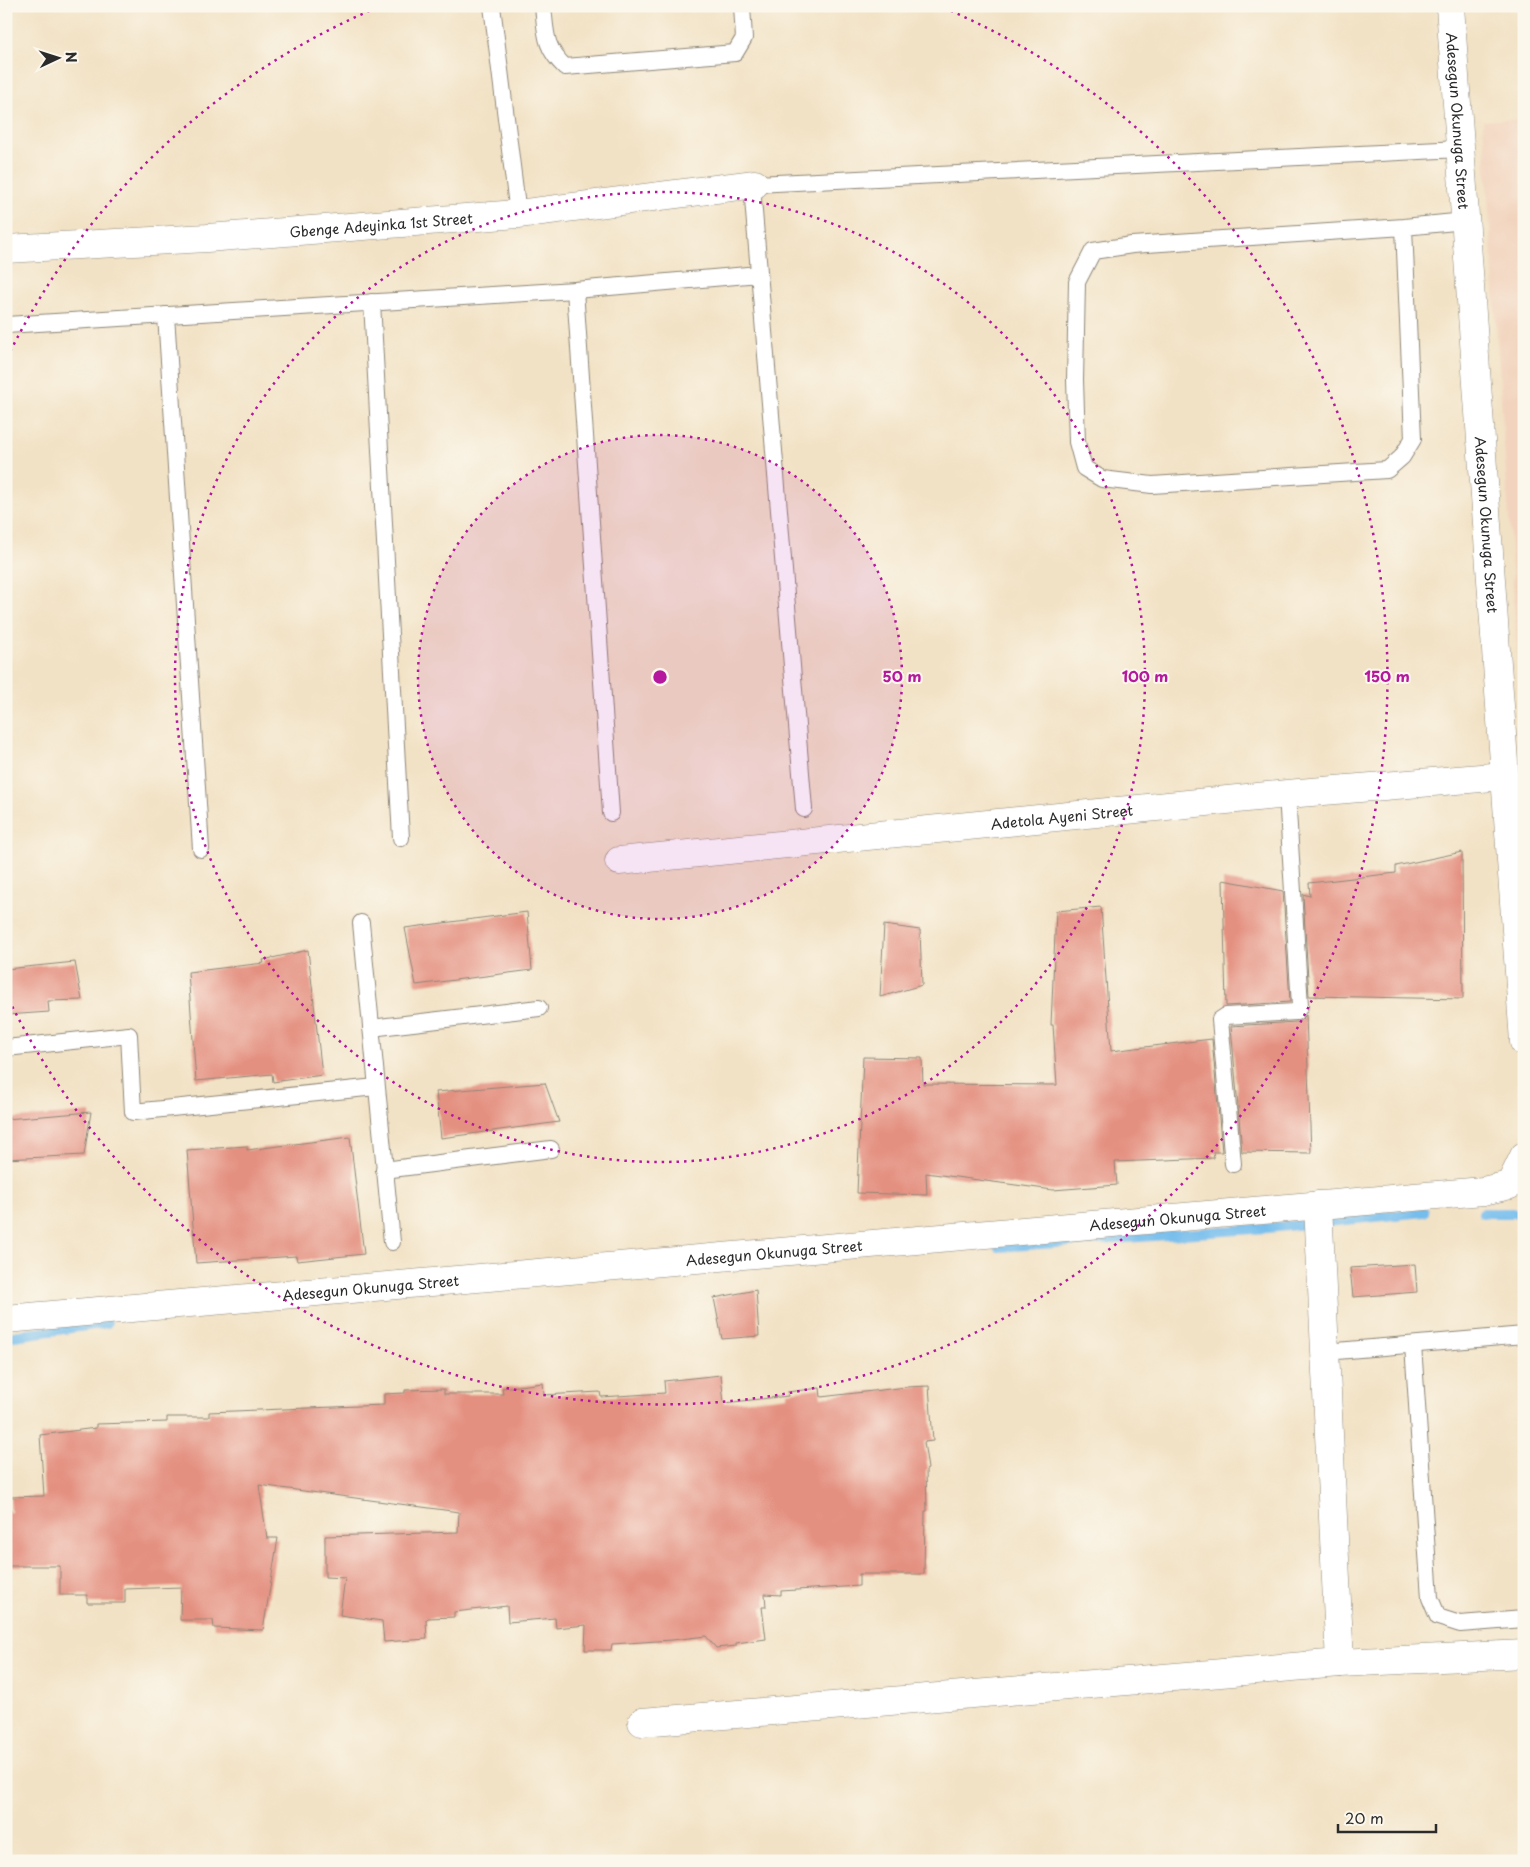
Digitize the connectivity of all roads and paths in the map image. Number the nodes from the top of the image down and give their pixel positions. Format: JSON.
{"nodes":[{"id":1,"x":492,"y":6,"type":"edge"},
{"id":2,"x":544,"y":6,"type":"edge"},
{"id":3,"x":742,"y":6,"type":"edge"},
{"id":4,"x":1450,"y":6,"type":"edge"},
{"id":5,"x":1460,"y":149,"type":"junction"},
{"id":6,"x":754,"y":184,"type":"junction"},
{"id":7,"x":518,"y":214,"type":"junction"},
{"id":8,"x":1465,"y":221,"type":"junction"},
{"id":9,"x":1404,"y":227,"type":"junction"},
{"id":10,"x":6,"y":249,"type":"edge"},
{"id":11,"x":759,"y":274,"type":"junction"},
{"id":12,"x":575,"y":290,"type":"junction"},
{"id":13,"x":372,"y":302,"type":"junction"},
{"id":14,"x":166,"y":315,"type":"junction"},
{"id":15,"x":6,"y":324,"type":"edge"},
{"id":16,"x":1513,"y":729,"type":"edge"},
{"id":17,"x":1505,"y":776,"type":"junction"},
{"id":18,"x":1287,"y":794,"type":"junction"},
{"id":19,"x":804,"y":809,"type":"dead end"},
{"id":20,"x":612,"y":813,"type":"dead end"},
{"id":21,"x":402,"y":838,"type":"dead end"},
{"id":22,"x":201,"y":849,"type":"dead end"},
{"id":23,"x":619,"y":861,"type":"dead end"},
{"id":24,"x":361,"y":923,"type":"dead end"},
{"id":25,"x":539,"y":1008,"type":"dead end"},
{"id":26,"x":371,"y":1028,"type":"junction"},
{"id":27,"x":1524,"y":1042,"type":"edge"},
{"id":28,"x":6,"y":1048,"type":"edge"},
{"id":29,"x":376,"y":1087,"type":"junction"},
{"id":30,"x":551,"y":1149,"type":"dead end"},
{"id":31,"x":1524,"y":1156,"type":"edge"},
{"id":32,"x":1232,"y":1164,"type":"dead end"},
{"id":33,"x":384,"y":1170,"type":"junction"},
{"id":34,"x":1318,"y":1205,"type":"junction"},
{"id":35,"x":392,"y":1242,"type":"dead end"},
{"id":36,"x":6,"y":1319,"type":"edge"},
{"id":37,"x":1524,"y":1335,"type":"edge"},
{"id":38,"x":1413,"y":1345,"type":"junction"},
{"id":39,"x":1325,"y":1352,"type":"junction"},
{"id":40,"x":1524,"y":1619,"type":"edge"},
{"id":41,"x":1524,"y":1654,"type":"edge"},
{"id":42,"x":1340,"y":1663,"type":"junction"},
{"id":43,"x":642,"y":1722,"type":"dead end"}],
"edges":[{"from":1,"to":7,"type":"lane"},
{"from":2,"to":3,"type":"lane"},
{"from":4,"to":5,"type":"street","name":"Adesegun Okunuga Street"},
{"from":5,"to":6,"type":"lane"},
{"from":5,"to":8,"type":"street","name":"Adesegun Okunuga Street"},
{"from":6,"to":7,"type":"street","name":"Gbenge Adeyinka 1st Street"},
{"from":6,"to":11,"type":"lane"},
{"from":7,"to":10,"type":"street","name":"Gbenge Adeyinka 1st Street"},
{"from":8,"to":9,"type":"lane"},
{"from":8,"to":16,"type":"street","name":"Adesegun Okunuga Street"},
{"from":9,"to":9,"type":"lane"},
{"from":11,"to":12,"type":"lane"},
{"from":11,"to":19,"type":"lane"},
{"from":12,"to":13,"type":"lane"},
{"from":12,"to":20,"type":"lane"},
{"from":13,"to":14,"type":"lane"},
{"from":13,"to":21,"type":"lane"},
{"from":14,"to":15,"type":"lane"},
{"from":14,"to":22,"type":"lane"},
{"from":16,"to":17,"type":"street","name":"Adesegun Okunuga Street"},
{"from":17,"to":18,"type":"street","name":"Adetola Ayeni Street"},
{"from":17,"to":27,"type":"street","name":"Adesegun Okunuga Street"},
{"from":18,"to":23,"type":"street","name":"Adetola Ayeni Street"},
{"from":18,"to":32,"type":"lane"},
{"from":24,"to":26,"type":"lane"},
{"from":25,"to":26,"type":"lane"},
{"from":26,"to":29,"type":"lane"},
{"from":28,"to":29,"type":"lane"},
{"from":29,"to":33,"type":"lane"},
{"from":30,"to":33,"type":"lane"},
{"from":31,"to":34,"type":"street","name":"Adesegun Okunuga Street"},
{"from":33,"to":35,"type":"lane"},
{"from":34,"to":36,"type":"street","name":"Adesegun Okunuga Street"},
{"from":34,"to":39,"type":"street"},
{"from":37,"to":38,"type":"lane"},
{"from":38,"to":39,"type":"lane"},
{"from":38,"to":40,"type":"lane"},
{"from":39,"to":42,"type":"street"},
{"from":41,"to":42,"type":"street"},
{"from":42,"to":43,"type":"street"}]}
